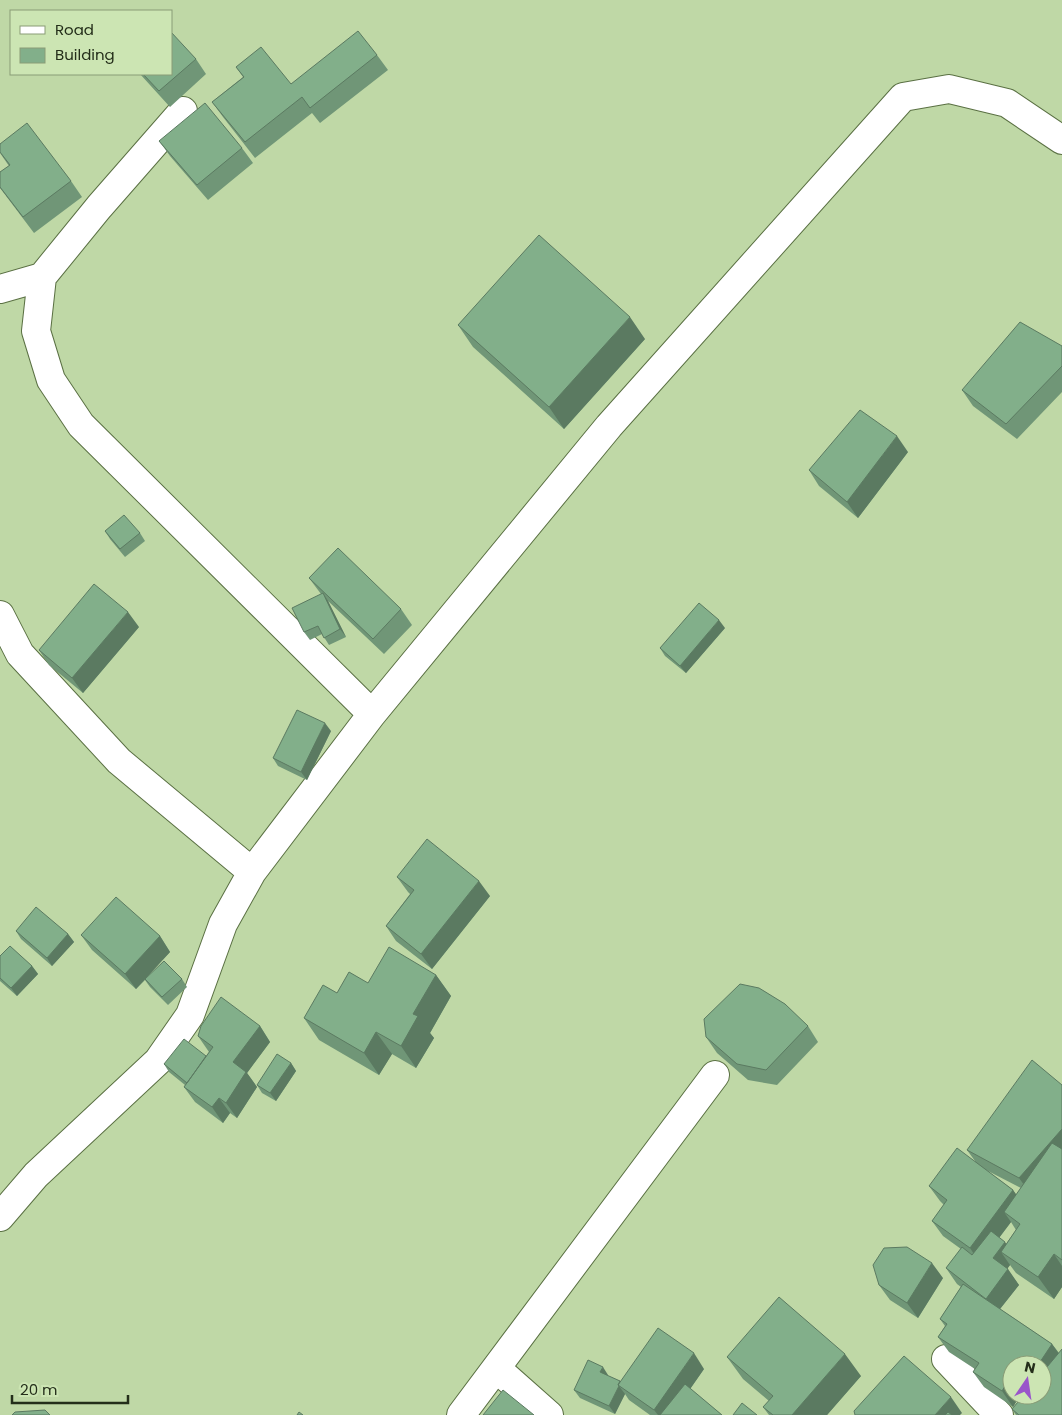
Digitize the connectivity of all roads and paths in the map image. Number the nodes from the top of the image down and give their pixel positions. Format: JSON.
{"nodes":[{"id":1,"x":182,"y":111,"type":"dead end"},
{"id":2,"x":1062,"y":140,"type":"edge"},
{"id":3,"x":42,"y":277,"type":"junction"},
{"id":4,"x":0,"y":289,"type":"edge"},
{"id":5,"x":0,"y":615,"type":"edge"},
{"id":6,"x":372,"y":714,"type":"junction"},
{"id":7,"x":252,"y":872,"type":"junction"},
{"id":8,"x":715,"y":1074,"type":"dead end"},
{"id":9,"x":0,"y":1217,"type":"edge"},
{"id":10,"x":946,"y":1359,"type":"edge"},
{"id":11,"x":496,"y":1368,"type":"junction"},
{"id":12,"x":461,"y":1415,"type":"edge"},
{"id":13,"x":549,"y":1415,"type":"edge"},
{"id":14,"x":999,"y":1415,"type":"edge"}],
"edges":[{"from":1,"to":3,"type":"street"},
{"from":2,"to":6,"type":"street"},
{"from":3,"to":4,"type":"street"},
{"from":3,"to":6,"type":"street"},
{"from":5,"to":7,"type":"street"},
{"from":6,"to":7,"type":"street"},
{"from":7,"to":9,"type":"street"},
{"from":8,"to":11,"type":"street"},
{"from":10,"to":14,"type":"street"},
{"from":11,"to":12,"type":"street"},
{"from":11,"to":13,"type":"street"}]}
